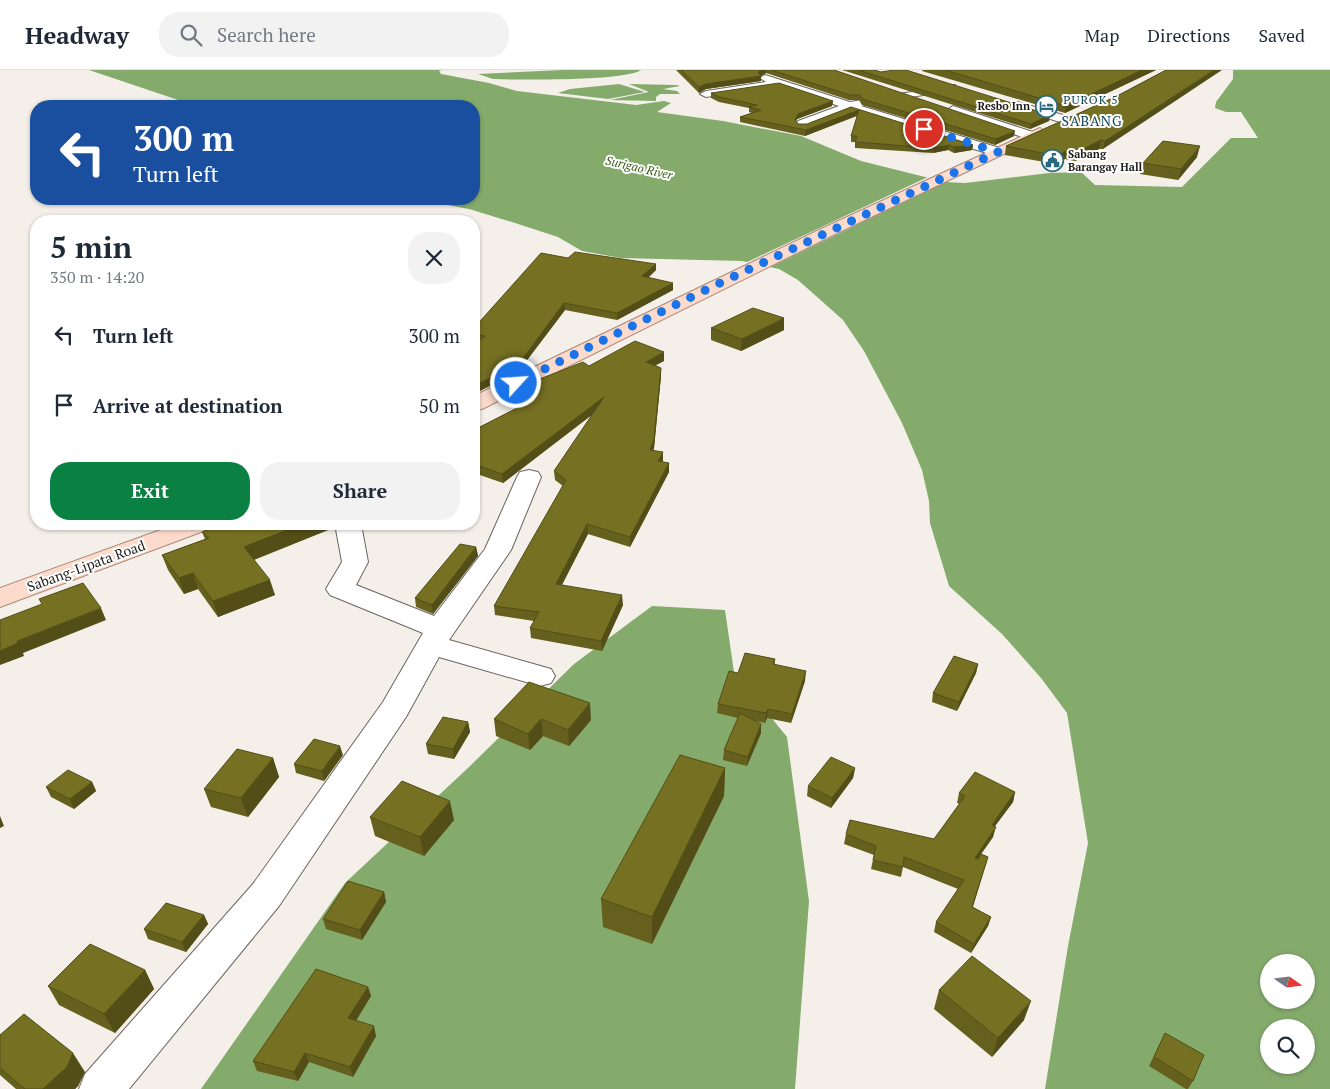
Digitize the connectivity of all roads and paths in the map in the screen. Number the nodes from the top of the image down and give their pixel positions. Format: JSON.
{"nodes":[{"id":1,"x":765,"y":78,"type":"edge"},
{"id":2,"x":931,"y":79,"type":"edge"},
{"id":3,"x":780,"y":83,"type":"junction"},
{"id":4,"x":880,"y":87,"type":"edge"},
{"id":5,"x":706,"y":94,"type":"edge"},
{"id":6,"x":904,"y":95,"type":"junction"},
{"id":7,"x":1002,"y":101,"type":"edge"},
{"id":8,"x":849,"y":106,"type":"junction"},
{"id":9,"x":1070,"y":118,"type":"joint"},
{"id":10,"x":802,"y":124,"type":"edge"},
{"id":11,"x":1032,"y":136,"type":"junction"},
{"id":12,"x":998,"y":152,"type":"junction"},
{"id":13,"x":480,"y":401,"type":"edge"},
{"id":14,"x":529,"y":477,"type":"dead end"},
{"id":15,"x":184,"y":530,"type":"edge"},
{"id":16,"x":349,"y":530,"type":"edge"},
{"id":17,"x":0,"y":598,"type":"edge"},
{"id":18,"x":435,"y":637,"type":"junction"},
{"id":19,"x":540,"y":676,"type":"dead end"},
{"id":20,"x":101,"y":1089,"type":"edge"}],
"edges":[{"from":1,"to":3,"type":"street"},
{"from":2,"to":6,"type":"street"},
{"from":3,"to":5,"type":"street"},
{"from":3,"to":8,"type":"street"},
{"from":4,"to":6,"type":"street"},
{"from":6,"to":8,"type":"street"},
{"from":6,"to":11,"type":"street"},
{"from":7,"to":9,"type":"street"},
{"from":8,"to":10,"type":"street"},
{"from":8,"to":12,"type":"street"},
{"from":9,"to":11,"type":"main road"},
{"from":11,"to":12,"type":"main road"},
{"from":12,"to":13,"type":"main road"},
{"from":14,"to":18,"type":"street"},
{"from":15,"to":17,"type":"main road","name":"Sabang-Lipata Road"},
{"from":16,"to":18,"type":"street"},
{"from":18,"to":19,"type":"street"},
{"from":18,"to":20,"type":"street"}]}
